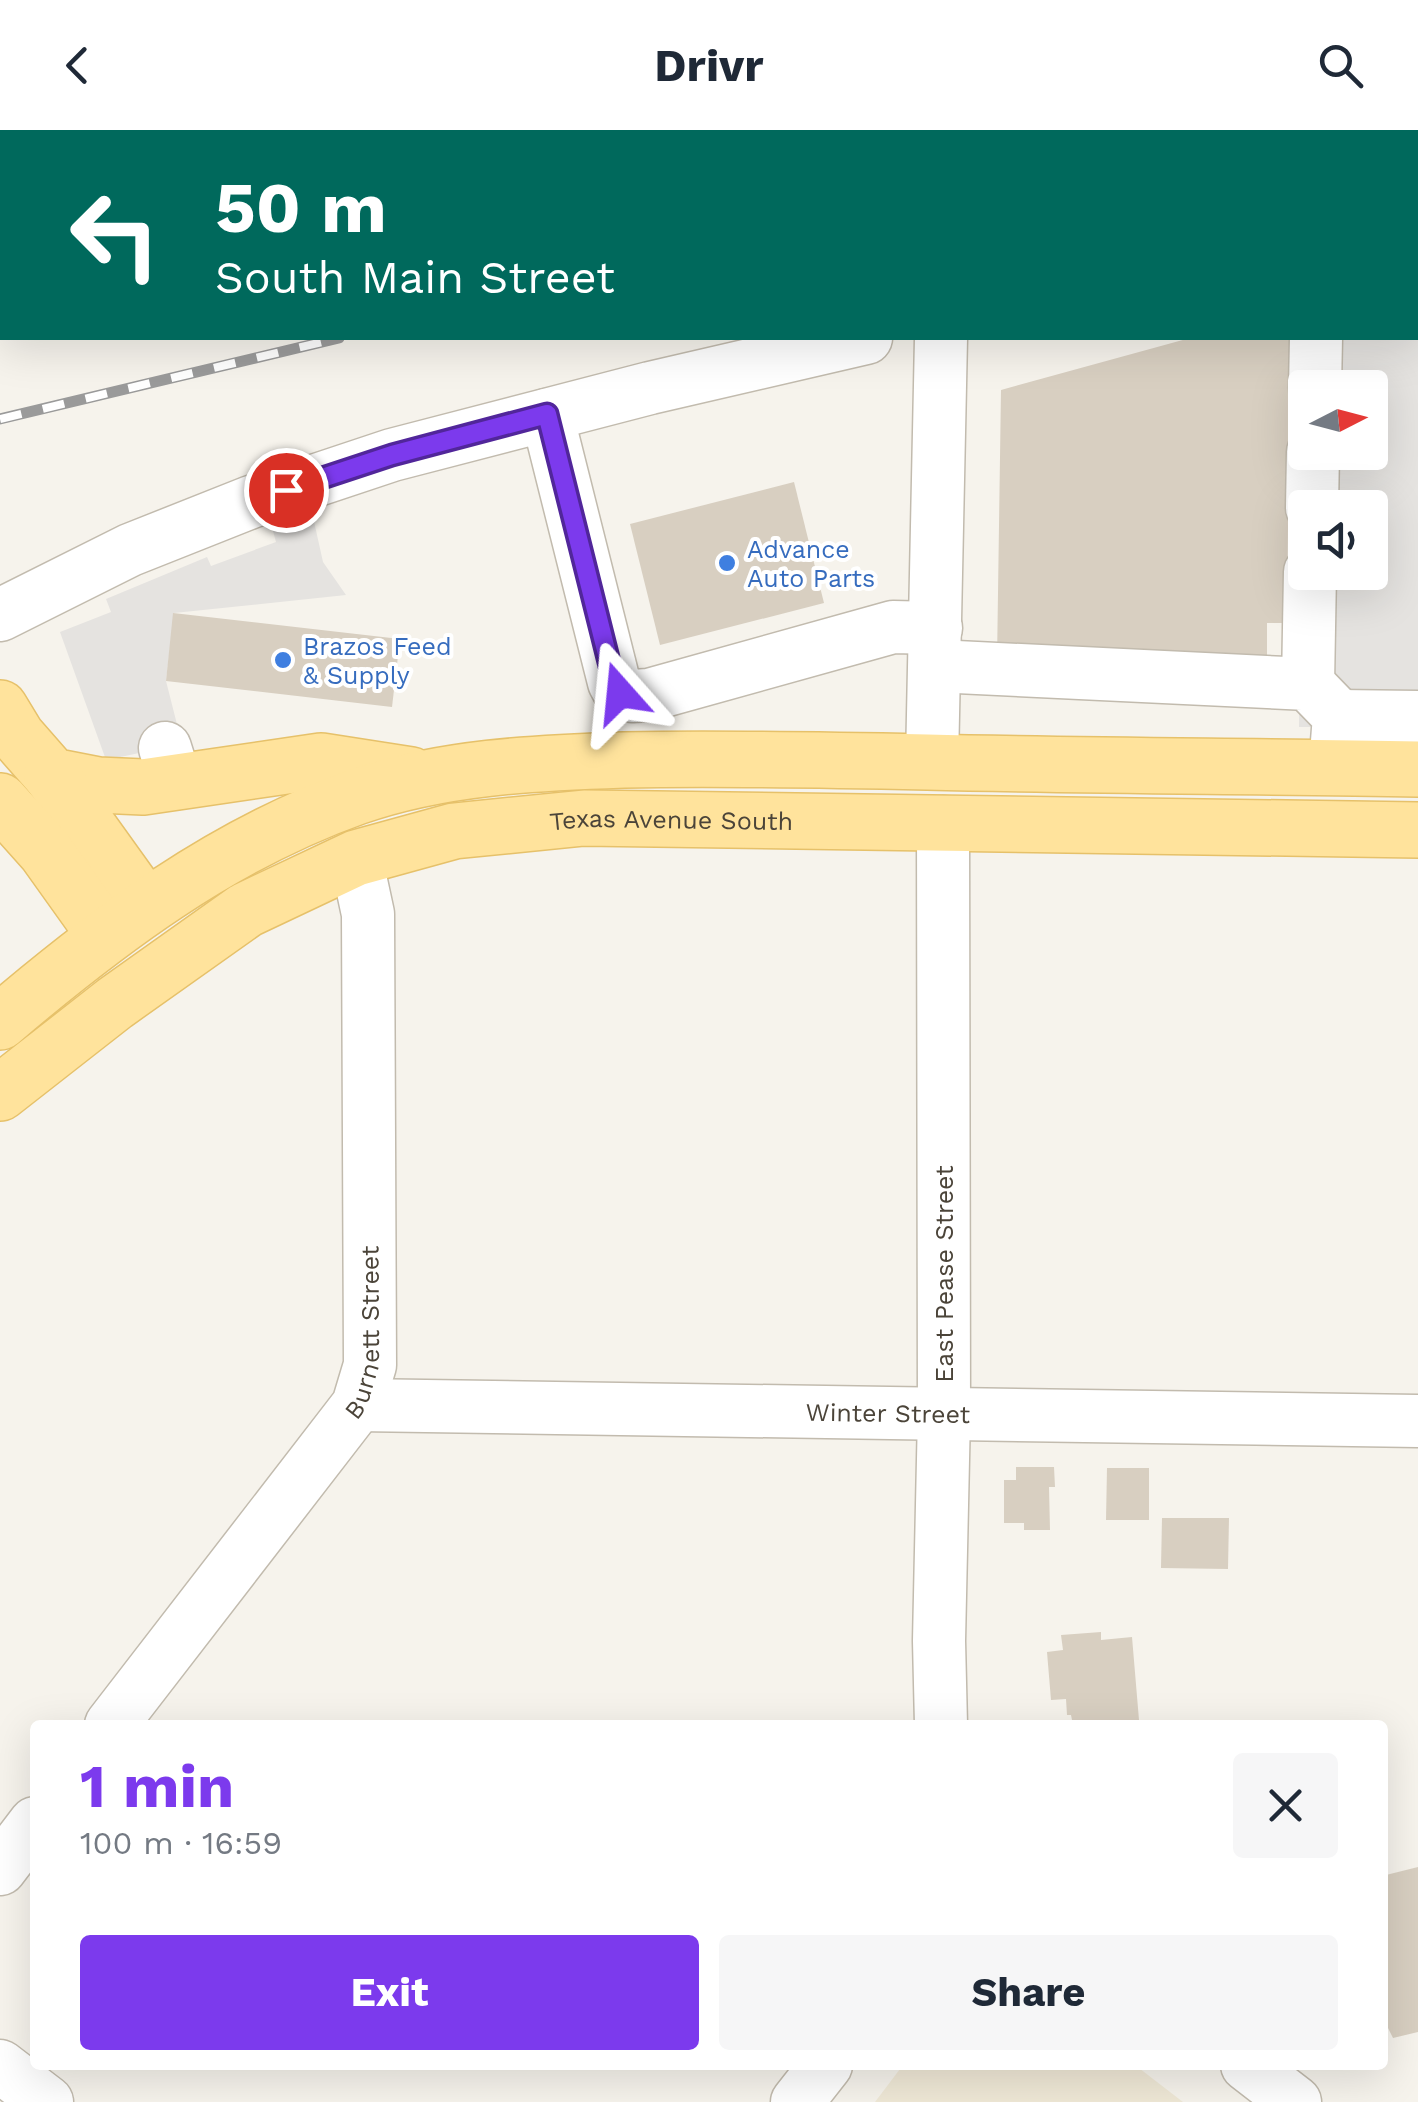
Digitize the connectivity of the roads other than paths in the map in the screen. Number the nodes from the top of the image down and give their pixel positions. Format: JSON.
{"nodes":[{"id":1,"x":858,"y":340,"type":"edge"},
{"id":2,"x":942,"y":340,"type":"edge"},
{"id":3,"x":1316,"y":340,"type":"edge"},
{"id":4,"x":1315,"y":370,"type":"edge"},
{"id":5,"x":547,"y":414,"type":"junction"},
{"id":6,"x":1312,"y":590,"type":"edge"},
{"id":7,"x":0,"y":615,"type":"edge"},
{"id":8,"x":936,"y":647,"type":"junction"},
{"id":9,"x":649,"y":694,"type":"junction"},
{"id":10,"x":0,"y":708,"type":"edge"},
{"id":11,"x":1418,"y":717,"type":"edge"},
{"id":12,"x":1327,"y":723,"type":"junction"},
{"id":13,"x":648,"y":760,"type":"junction"},
{"id":14,"x":932,"y":762,"type":"junction"},
{"id":15,"x":1418,"y":769,"type":"edge"},
{"id":16,"x":52,"y":776,"type":"junction"},
{"id":17,"x":429,"y":778,"type":"junction"},
{"id":18,"x":0,"y":801,"type":"edge"},
{"id":19,"x":943,"y":822,"type":"junction"},
{"id":20,"x":1418,"y":830,"type":"edge"},
{"id":21,"x":356,"y":858,"type":"junction"},
{"id":22,"x":125,"y":921,"type":"junction"},
{"id":23,"x":0,"y":1022,"type":"edge"},
{"id":24,"x":0,"y":1093,"type":"edge"},
{"id":25,"x":358,"y":1404,"type":"junction"},
{"id":26,"x":944,"y":1414,"type":"junction"},
{"id":27,"x":1418,"y":1421,"type":"edge"},
{"id":28,"x":115,"y":1720,"type":"edge"},
{"id":29,"x":941,"y":1720,"type":"edge"},
{"id":30,"x":30,"y":1829,"type":"edge"},
{"id":31,"x":0,"y":1868,"type":"edge"},
{"id":32,"x":0,"y":2066,"type":"edge"},
{"id":33,"x":822,"y":2070,"type":"edge"},
{"id":34,"x":1253,"y":2070,"type":"edge"},
{"id":35,"x":48,"y":2102,"type":"edge"},
{"id":36,"x":798,"y":2102,"type":"edge"},
{"id":37,"x":1295,"y":2102,"type":"edge"}],
"edges":[{"from":1,"to":5,"type":"street"},
{"from":2,"to":8,"type":"street"},
{"from":3,"to":4,"type":"street"},
{"from":5,"to":7,"type":"street"},
{"from":5,"to":9,"type":"street"},
{"from":6,"to":12,"type":"street"},
{"from":8,"to":9,"type":"street"},
{"from":8,"to":12,"type":"street"},
{"from":8,"to":14,"type":"street"},
{"from":9,"to":13,"type":"street"},
{"from":10,"to":16,"type":"main road"},
{"from":11,"to":12,"type":"street"},
{"from":12,"to":14,"type":"main road"},
{"from":12,"to":15,"type":"main road"},
{"from":13,"to":14,"type":"main road"},
{"from":13,"to":17,"type":"main road"},
{"from":16,"to":17,"type":"main road"},
{"from":16,"to":22,"type":"main road"},
{"from":17,"to":22,"type":"main road"},
{"from":18,"to":22,"type":"main road"},
{"from":19,"to":20,"type":"main road","name":"Texas Avenue South"},
{"from":19,"to":21,"type":"main road","name":"Texas Avenue South"},
{"from":19,"to":26,"type":"street","name":"East Pease Street"},
{"from":21,"to":24,"type":"main road","name":"Texas Avenue South"},
{"from":21,"to":25,"type":"street","name":"Burnett Street"},
{"from":22,"to":23,"type":"main road"},
{"from":25,"to":26,"type":"street","name":"Winter Street"},
{"from":25,"to":28,"type":"street","name":"Burnett Street"},
{"from":26,"to":27,"type":"street","name":"Winter Street"},
{"from":26,"to":29,"type":"street","name":"East Pease Street"},
{"from":30,"to":31,"type":"street"},
{"from":32,"to":35,"type":"street"},
{"from":33,"to":36,"type":"street"},
{"from":34,"to":37,"type":"street"}]}
